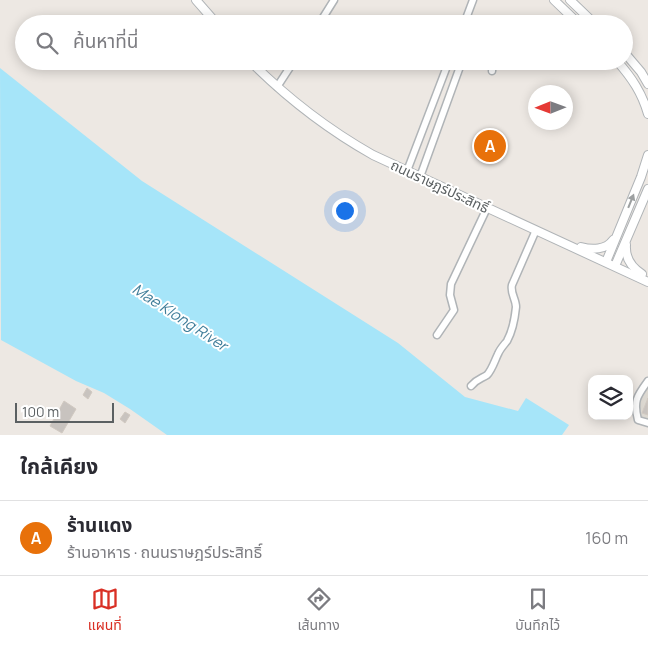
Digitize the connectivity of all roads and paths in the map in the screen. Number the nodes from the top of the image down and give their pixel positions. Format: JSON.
{"nodes":[{"id":1,"x":196,"y":0,"type":"edge"},
{"id":2,"x":334,"y":0,"type":"edge"},
{"id":3,"x":473,"y":0,"type":"edge"},
{"id":4,"x":554,"y":0,"type":"edge"},
{"id":5,"x":570,"y":0,"type":"edge"},
{"id":6,"x":209,"y":15,"type":"edge"},
{"id":7,"x":325,"y":15,"type":"edge"},
{"id":8,"x":467,"y":15,"type":"edge"},
{"id":9,"x":569,"y":15,"type":"edge"},
{"id":10,"x":586,"y":15,"type":"edge"},
{"id":11,"x":633,"y":63,"type":"edge"},
{"id":12,"x":259,"y":70,"type":"edge"},
{"id":13,"x":288,"y":70,"type":"edge"},
{"id":14,"x":446,"y":70,"type":"edge"},
{"id":15,"x":459,"y":70,"type":"edge"},
{"id":16,"x":625,"y":70,"type":"edge"},
{"id":17,"x":648,"y":84,"type":"edge"},
{"id":18,"x":277,"y":87,"type":"junction"},
{"id":19,"x":648,"y":114,"type":"edge"},
{"id":20,"x":648,"y":155,"type":"edge"},
{"id":21,"x":407,"y":171,"type":"junction"},
{"id":22,"x":420,"y":177,"type":"junction"},
{"id":23,"x":648,"y":189,"type":"edge"},
{"id":24,"x":487,"y":208,"type":"junction"},
{"id":25,"x":620,"y":228,"type":"junction"},
{"id":26,"x":536,"y":230,"type":"junction"},
{"id":27,"x":629,"y":233,"type":"junction"},
{"id":28,"x":555,"y":238,"type":"junction"},
{"id":29,"x":606,"y":262,"type":"junction"},
{"id":30,"x":615,"y":266,"type":"junction"},
{"id":31,"x":648,"y":280,"type":"edge"},
{"id":32,"x":437,"y":335,"type":"dead end"},
{"id":33,"x":648,"y":381,"type":"edge"},
{"id":34,"x":471,"y":386,"type":"dead end"},
{"id":35,"x":648,"y":423,"type":"edge"}],
"edges":[{"from":1,"to":6,"type":"street"},
{"from":2,"to":7,"type":"street"},
{"from":3,"to":8,"type":"street"},
{"from":4,"to":9,"type":"street"},
{"from":5,"to":10,"type":"street"},
{"from":11,"to":17,"type":"street"},
{"from":12,"to":18,"type":"street","name":"ถนนราษฎร์ประสิทธิ์"},
{"from":13,"to":18,"type":"street"},
{"from":14,"to":21,"type":"street"},
{"from":15,"to":22,"type":"street"},
{"from":16,"to":19,"type":"street"},
{"from":18,"to":21,"type":"street","name":"ถนนราษฎร์ประสิทธิ์"},
{"from":25,"to":20,"type":"street","one_way":true},
{"from":21,"to":22,"type":"street","name":"ถนนราษฎร์ประสิทธิ์"},
{"from":22,"to":24,"type":"street","name":"ถนนราษฎร์ประสิทธิ์"},
{"from":23,"to":27,"type":"street"},
{"from":24,"to":26,"type":"street","name":"ถนนราษฎร์ประสิทธิ์"},
{"from":24,"to":32,"type":"street"},
{"from":25,"to":28,"type":"street"},
{"from":25,"to":29,"type":"street"},
{"from":26,"to":28,"type":"street","name":"ถนนราษฎร์ประสิทธิ์"},
{"from":26,"to":34,"type":"street"},
{"from":27,"to":30,"type":"street"},
{"from":27,"to":31,"type":"street"},
{"from":28,"to":29,"type":"street","name":"ถนนราษฎร์ประสิทธิ์"},
{"from":29,"to":30,"type":"street","name":"ถนนราษฎร์ประสิทธิ์"},
{"from":30,"to":31,"type":"street","name":"ถนนราษฎร์ประสิทธิ์"},
{"from":33,"to":35,"type":"street"}]}
